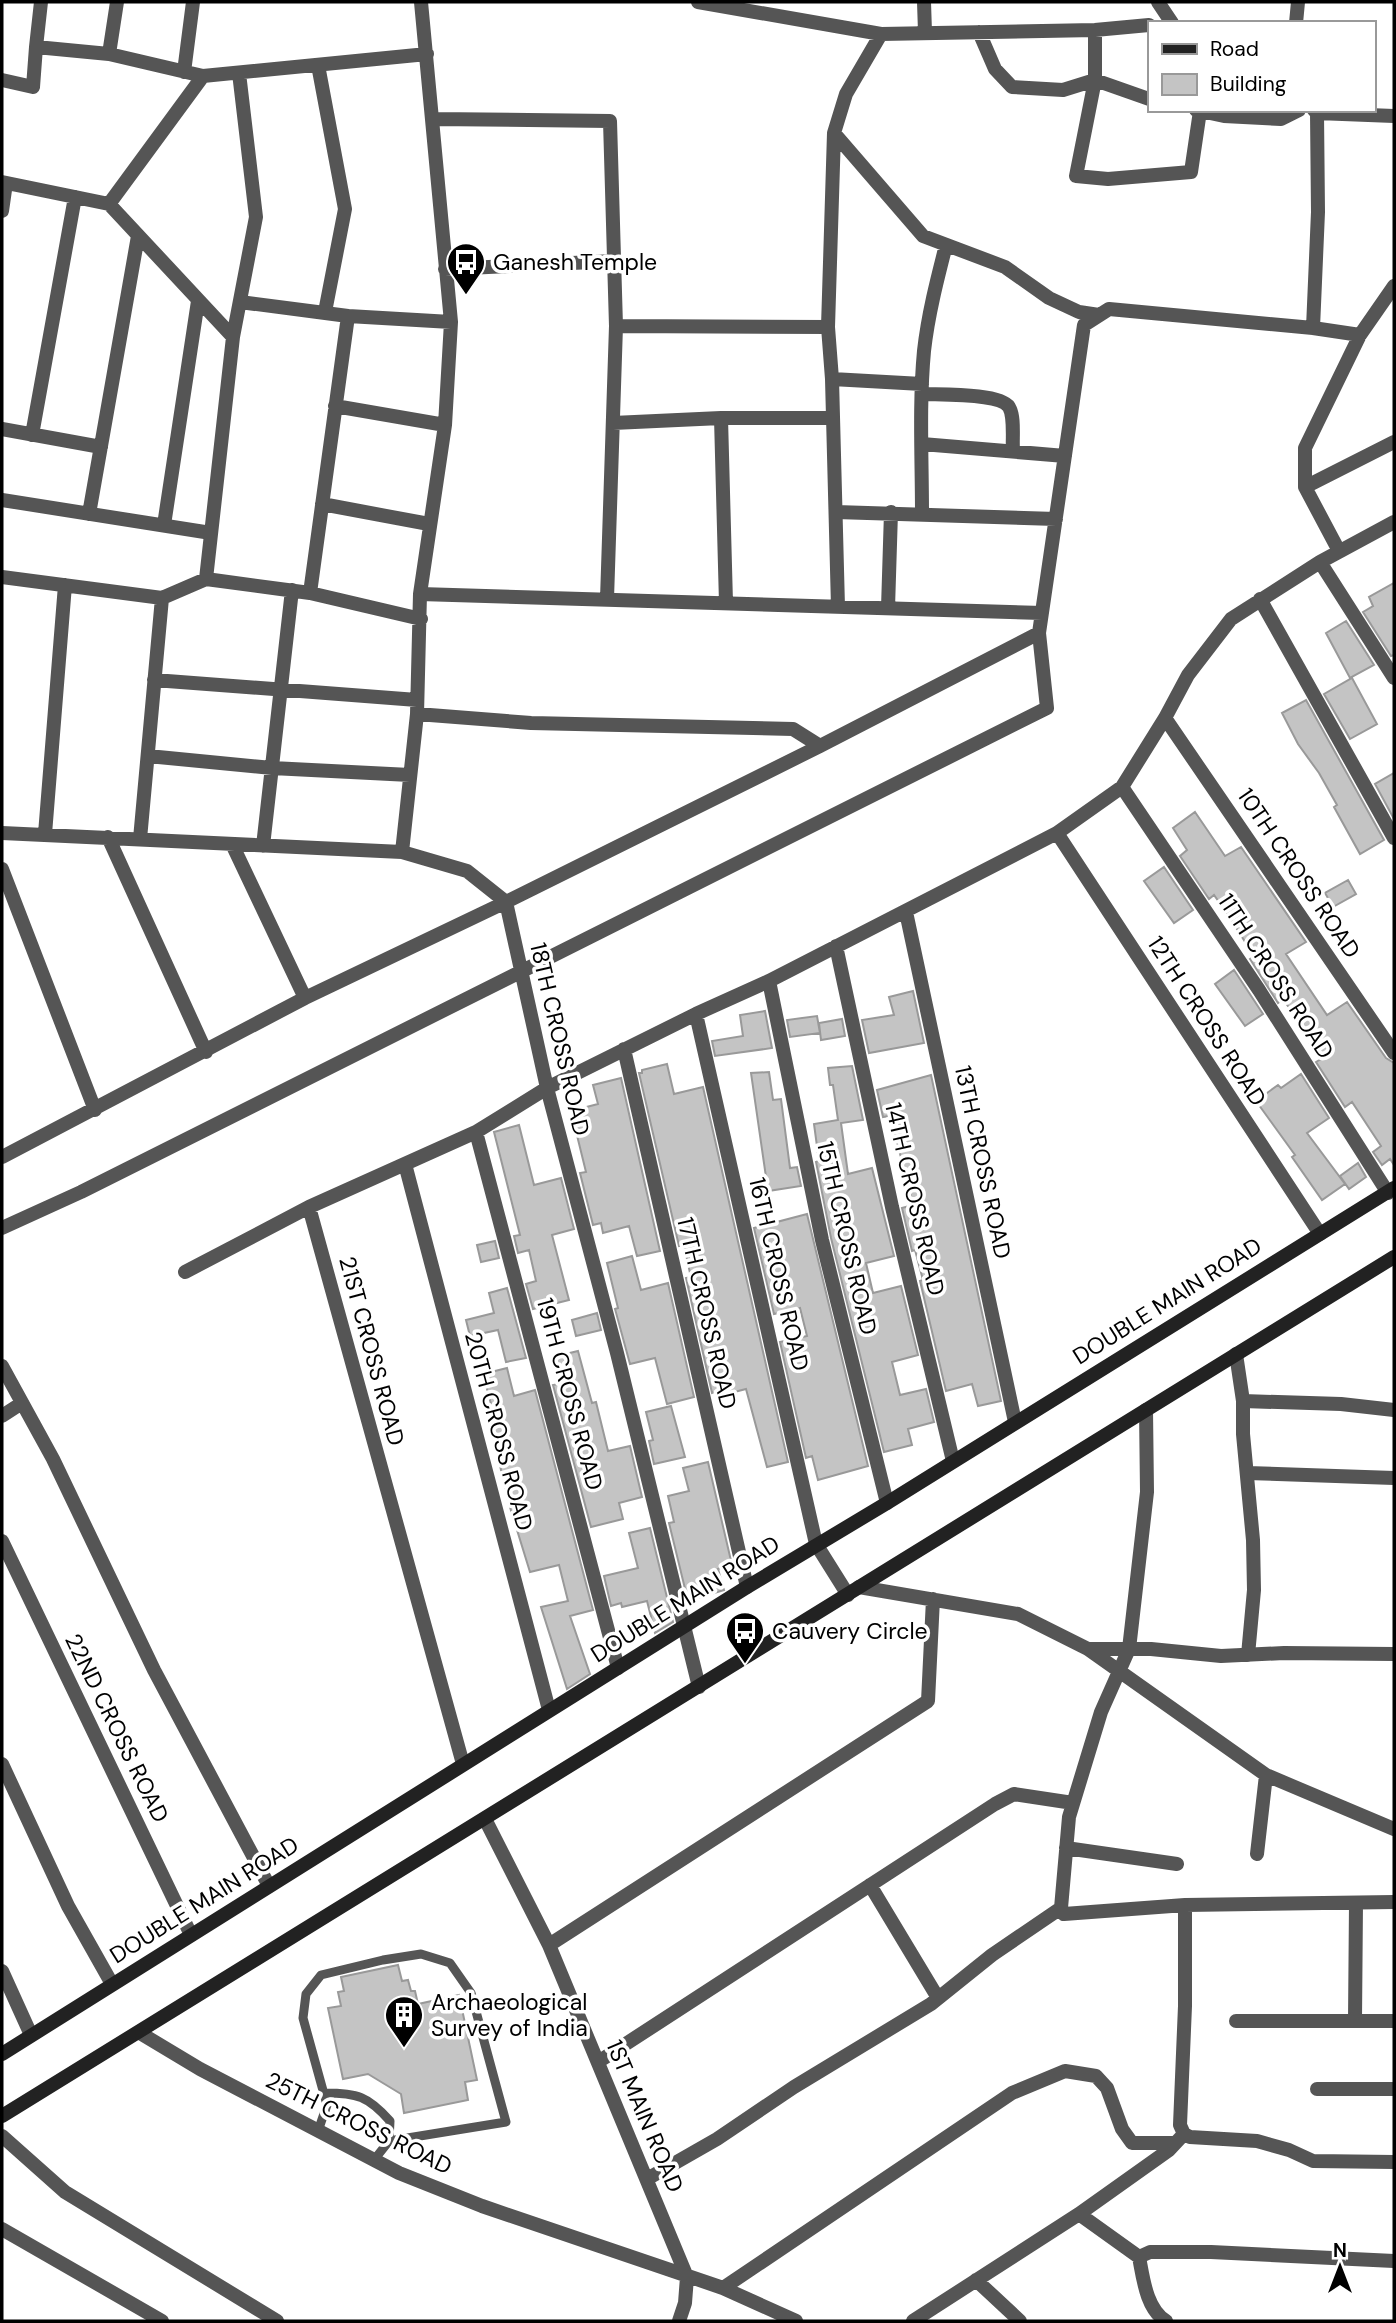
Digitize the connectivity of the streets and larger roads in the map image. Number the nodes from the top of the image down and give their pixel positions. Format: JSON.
{"nodes":[{"id":1,"x":41,"y":2,"type":"edge"},
{"id":2,"x":117,"y":2,"type":"edge"},
{"id":3,"x":194,"y":2,"type":"edge"},
{"id":4,"x":421,"y":2,"type":"edge"},
{"id":5,"x":698,"y":2,"type":"edge"},
{"id":6,"x":924,"y":2,"type":"edge"},
{"id":7,"x":1158,"y":2,"type":"edge"},
{"id":8,"x":1298,"y":2,"type":"edge"},
{"id":9,"x":1171,"y":21,"type":"edge"},
{"id":10,"x":1296,"y":21,"type":"edge"},
{"id":11,"x":1148,"y":25,"type":"edge"},
{"id":12,"x":1095,"y":30,"type":"junction"},
{"id":13,"x":925,"y":32,"type":"junction"},
{"id":14,"x":979,"y":32,"type":"junction"},
{"id":15,"x":881,"y":34,"type":"junction"},
{"id":16,"x":36,"y":47,"type":"junction"},
{"id":17,"x":110,"y":54,"type":"junction"},
{"id":18,"x":427,"y":54,"type":"junction"},
{"id":19,"x":318,"y":65,"type":"junction"},
{"id":20,"x":184,"y":72,"type":"junction"},
{"id":21,"x":239,"y":73,"type":"junction"},
{"id":22,"x":203,"y":76,"type":"junction"},
{"id":23,"x":2,"y":80,"type":"edge"},
{"id":24,"x":1095,"y":80,"type":"junction"},
{"id":25,"x":1148,"y":99,"type":"edge"},
{"id":26,"x":1198,"y":112,"type":"edge"},
{"id":27,"x":1203,"y":112,"type":"edge"},
{"id":28,"x":1295,"y":112,"type":"edge"},
{"id":29,"x":1315,"y":112,"type":"edge"},
{"id":30,"x":1394,"y":116,"type":"edge"},
{"id":31,"x":433,"y":119,"type":"junction"},
{"id":32,"x":834,"y":133,"type":"junction"},
{"id":33,"x":4,"y":182,"type":"edge"},
{"id":34,"x":75,"y":197,"type":"junction"},
{"id":35,"x":109,"y":204,"type":"junction"},
{"id":36,"x":2,"y":211,"type":"edge"},
{"id":37,"x":138,"y":236,"type":"junction"},
{"id":38,"x":946,"y":245,"type":"junction"},
{"id":39,"x":614,"y":261,"type":"junction"},
{"id":40,"x":444,"y":269,"type":"junction"},
{"id":41,"x":1394,"y":286,"type":"edge"},
{"id":42,"x":198,"y":301,"type":"junction"},
{"id":43,"x":240,"y":302,"type":"junction"},
{"id":44,"x":325,"y":312,"type":"junction"},
{"id":45,"x":348,"y":316,"type":"junction"},
{"id":46,"x":1082,"y":319,"type":"junction"},
{"id":47,"x":451,"y":323,"type":"junction"},
{"id":48,"x":616,"y":326,"type":"junction"},
{"id":49,"x":828,"y":327,"type":"junction"},
{"id":50,"x":1313,"y":328,"type":"junction"},
{"id":51,"x":1360,"y":335,"type":"junction"},
{"id":52,"x":233,"y":337,"type":"junction"},
{"id":53,"x":832,"y":379,"type":"junction"},
{"id":54,"x":922,"y":389,"type":"junction"},
{"id":55,"x":335,"y":406,"type":"junction"},
{"id":56,"x":721,"y":418,"type":"junction"},
{"id":57,"x":831,"y":418,"type":"junction"},
{"id":58,"x":613,"y":422,"type":"junction"},
{"id":59,"x":445,"y":425,"type":"junction"},
{"id":60,"x":2,"y":429,"type":"edge"},
{"id":61,"x":32,"y":435,"type":"junction"},
{"id":62,"x":1394,"y":442,"type":"edge"},
{"id":63,"x":922,"y":444,"type":"junction"},
{"id":64,"x":101,"y":447,"type":"junction"},
{"id":65,"x":1013,"y":451,"type":"junction"},
{"id":66,"x":1065,"y":456,"type":"junction"},
{"id":67,"x":1305,"y":487,"type":"junction"},
{"id":68,"x":2,"y":500,"type":"edge"},
{"id":69,"x":322,"y":503,"type":"junction"},
{"id":70,"x":836,"y":512,"type":"junction"},
{"id":71,"x":891,"y":512,"type":"junction"},
{"id":72,"x":922,"y":513,"type":"junction"},
{"id":73,"x":89,"y":514,"type":"junction"},
{"id":74,"x":1056,"y":519,"type":"junction"},
{"id":75,"x":1394,"y":522,"type":"edge"},
{"id":76,"x":429,"y":523,"type":"junction"},
{"id":77,"x":164,"y":525,"type":"junction"},
{"id":78,"x":211,"y":533,"type":"junction"},
{"id":79,"x":1339,"y":551,"type":"junction"},
{"id":80,"x":1320,"y":562,"type":"junction"},
{"id":81,"x":2,"y":577,"type":"edge"},
{"id":82,"x":206,"y":579,"type":"junction"},
{"id":83,"x":65,"y":585,"type":"junction"},
{"id":84,"x":292,"y":590,"type":"junction"},
{"id":85,"x":310,"y":593,"type":"junction"},
{"id":86,"x":420,"y":594,"type":"junction"},
{"id":87,"x":162,"y":598,"type":"junction"},
{"id":88,"x":1260,"y":598,"type":"junction"},
{"id":89,"x":607,"y":600,"type":"junction"},
{"id":90,"x":726,"y":603,"type":"junction"},
{"id":91,"x":838,"y":607,"type":"junction"},
{"id":92,"x":888,"y":608,"type":"junction"},
{"id":93,"x":1042,"y":613,"type":"junction"},
{"id":94,"x":421,"y":620,"type":"junction"},
{"id":95,"x":1039,"y":633,"type":"junction"},
{"id":96,"x":1394,"y":678,"type":"edge"},
{"id":97,"x":154,"y":680,"type":"junction"},
{"id":98,"x":282,"y":691,"type":"junction"},
{"id":99,"x":417,"y":707,"type":"junction"},
{"id":100,"x":1165,"y":718,"type":"junction"},
{"id":101,"x":820,"y":746,"type":"junction"},
{"id":102,"x":148,"y":757,"type":"junction"},
{"id":103,"x":272,"y":768,"type":"junction"},
{"id":104,"x":410,"y":775,"type":"junction"},
{"id":105,"x":1122,"y":787,"type":"junction"},
{"id":106,"x":2,"y":833,"type":"edge"},
{"id":107,"x":1057,"y":833,"type":"junction"},
{"id":108,"x":45,"y":834,"type":"junction"},
{"id":109,"x":108,"y":837,"type":"junction"},
{"id":110,"x":1394,"y":838,"type":"edge"},
{"id":111,"x":140,"y":839,"type":"junction"},
{"id":112,"x":232,"y":844,"type":"junction"},
{"id":113,"x":262,"y":846,"type":"junction"},
{"id":114,"x":402,"y":852,"type":"junction"},
{"id":115,"x":2,"y":869,"type":"edge"},
{"id":116,"x":506,"y":902,"type":"junction"},
{"id":117,"x":906,"y":912,"type":"junction"},
{"id":118,"x":836,"y":946,"type":"junction"},
{"id":119,"x":520,"y":972,"type":"junction"},
{"id":120,"x":769,"y":981,"type":"junction"},
{"id":121,"x":305,"y":998,"type":"junction"},
{"id":122,"x":696,"y":1014,"type":"junction"},
{"id":123,"x":624,"y":1049,"type":"junction"},
{"id":124,"x":206,"y":1052,"type":"junction"},
{"id":125,"x":1394,"y":1052,"type":"edge"},
{"id":126,"x":547,"y":1088,"type":"junction"},
{"id":127,"x":95,"y":1110,"type":"junction"},
{"id":128,"x":476,"y":1132,"type":"junction"},
{"id":129,"x":2,"y":1157,"type":"edge"},
{"id":130,"x":405,"y":1164,"type":"junction"},
{"id":131,"x":1391,"y":1191,"type":"edge"},
{"id":132,"x":309,"y":1207,"type":"junction"},
{"id":133,"x":2,"y":1228,"type":"edge"},
{"id":134,"x":1320,"y":1234,"type":"junction"},
{"id":135,"x":1393,"y":1260,"type":"edge"},
{"id":136,"x":185,"y":1272,"type":"dead end"},
{"id":137,"x":1236,"y":1354,"type":"junction"},
{"id":138,"x":2,"y":1366,"type":"edge"},
{"id":139,"x":1243,"y":1401,"type":"junction"},
{"id":140,"x":22,"y":1403,"type":"junction"},
{"id":141,"x":1146,"y":1410,"type":"junction"},
{"id":142,"x":1394,"y":1410,"type":"edge"},
{"id":143,"x":2,"y":1416,"type":"edge"},
{"id":144,"x":1015,"y":1422,"type":"junction"},
{"id":145,"x":953,"y":1461,"type":"junction"},
{"id":146,"x":1247,"y":1473,"type":"junction"},
{"id":147,"x":1394,"y":1478,"type":"edge"},
{"id":148,"x":887,"y":1503,"type":"junction"},
{"id":149,"x":2,"y":1541,"type":"edge"},
{"id":150,"x":817,"y":1544,"type":"junction"},
{"id":151,"x":747,"y":1587,"type":"junction"},
{"id":152,"x":853,"y":1591,"type":"junction"},
{"id":153,"x":933,"y":1599,"type":"junction"},
{"id":154,"x":685,"y":1627,"type":"junction"},
{"id":155,"x":1088,"y":1649,"type":"junction"},
{"id":156,"x":1129,"y":1649,"type":"junction"},
{"id":157,"x":1394,"y":1654,"type":"edge"},
{"id":158,"x":1248,"y":1655,"type":"junction"},
{"id":159,"x":618,"y":1668,"type":"junction"},
{"id":160,"x":1118,"y":1672,"type":"junction"},
{"id":161,"x":699,"y":1687,"type":"junction"},
{"id":162,"x":549,"y":1710,"type":"junction"},
{"id":163,"x":2,"y":1765,"type":"edge"},
{"id":164,"x":463,"y":1765,"type":"junction"},
{"id":165,"x":1266,"y":1775,"type":"junction"},
{"id":166,"x":1073,"y":1803,"type":"junction"},
{"id":167,"x":485,"y":1819,"type":"junction"},
{"id":168,"x":1394,"y":1829,"type":"edge"},
{"id":169,"x":1066,"y":1848,"type":"junction"},
{"id":170,"x":1257,"y":1854,"type":"dead end"},
{"id":171,"x":1177,"y":1864,"type":"dead end"},
{"id":172,"x":870,"y":1885,"type":"junction"},
{"id":173,"x":269,"y":1886,"type":"junction"},
{"id":174,"x":1394,"y":1902,"type":"edge"},
{"id":175,"x":1356,"y":1903,"type":"junction"},
{"id":176,"x":1185,"y":1905,"type":"junction"},
{"id":177,"x":1060,"y":1908,"type":"junction"},
{"id":178,"x":191,"y":1935,"type":"junction"},
{"id":179,"x":549,"y":1945,"type":"junction"},
{"id":180,"x":2,"y":1971,"type":"edge"},
{"id":181,"x":112,"y":1984,"type":"junction"},
{"id":182,"x":938,"y":1998,"type":"junction"},
{"id":183,"x":1355,"y":2020,"type":"junction"},
{"id":184,"x":1236,"y":2021,"type":"dead end"},
{"id":185,"x":1394,"y":2021,"type":"edge"},
{"id":186,"x":140,"y":2033,"type":"junction"},
{"id":187,"x":31,"y":2035,"type":"junction"},
{"id":188,"x":2,"y":2054,"type":"edge"},
{"id":189,"x":598,"y":2062,"type":"junction"},
{"id":190,"x":1317,"y":2089,"type":"dead end"},
{"id":191,"x":1394,"y":2089,"type":"edge"},
{"id":192,"x":2,"y":2116,"type":"edge"},
{"id":193,"x":2,"y":2136,"type":"edge"},
{"id":194,"x":1179,"y":2139,"type":"junction"},
{"id":195,"x":1394,"y":2162,"type":"edge"},
{"id":196,"x":647,"y":2179,"type":"junction"},
{"id":197,"x":1079,"y":2214,"type":"junction"},
{"id":198,"x":2,"y":2229,"type":"edge"},
{"id":199,"x":1139,"y":2257,"type":"junction"},
{"id":200,"x":1394,"y":2261,"type":"edge"},
{"id":201,"x":687,"y":2277,"type":"junction"},
{"id":202,"x":976,"y":2280,"type":"junction"},
{"id":203,"x":723,"y":2288,"type":"junction"},
{"id":204,"x":162,"y":2321,"type":"edge"},
{"id":205,"x":277,"y":2321,"type":"edge"},
{"id":206,"x":679,"y":2321,"type":"edge"},
{"id":207,"x":796,"y":2321,"type":"edge"},
{"id":208,"x":913,"y":2321,"type":"edge"},
{"id":209,"x":1020,"y":2321,"type":"edge"},
{"id":210,"x":1166,"y":2321,"type":"edge"}],
"edges":[{"from":1,"to":16,"type":"street"},
{"from":2,"to":17,"type":"street"},
{"from":3,"to":20,"type":"street"},
{"from":4,"to":18,"type":"street"},
{"from":5,"to":15,"type":"street"},
{"from":6,"to":13,"type":"street"},
{"from":7,"to":9,"type":"street"},
{"from":8,"to":10,"type":"street"},
{"from":11,"to":12,"type":"street"},
{"from":12,"to":14,"type":"street"},
{"from":12,"to":24,"type":"street"},
{"from":13,"to":14,"type":"street"},
{"from":13,"to":15,"type":"street"},
{"from":14,"to":24,"type":"street"},
{"from":15,"to":32,"type":"street"},
{"from":16,"to":17,"type":"street"},
{"from":16,"to":23,"type":"street"},
{"from":17,"to":20,"type":"street"},
{"from":18,"to":19,"type":"street"},
{"from":18,"to":31,"type":"street"},
{"from":19,"to":21,"type":"street"},
{"from":19,"to":44,"type":"street"},
{"from":20,"to":22,"type":"street"},
{"from":21,"to":22,"type":"street"},
{"from":21,"to":43,"type":"street"},
{"from":22,"to":35,"type":"street"},
{"from":24,"to":25,"type":"street"},
{"from":24,"to":26,"type":"street"},
{"from":27,"to":28,"type":"street"},
{"from":29,"to":30,"type":"street"},
{"from":29,"to":50,"type":"street"},
{"from":31,"to":39,"type":"street"},
{"from":31,"to":40,"type":"street"},
{"from":32,"to":38,"type":"street"},
{"from":32,"to":49,"type":"street"},
{"from":33,"to":34,"type":"street"},
{"from":33,"to":36,"type":"street"},
{"from":34,"to":35,"type":"street"},
{"from":34,"to":61,"type":"street"},
{"from":35,"to":37,"type":"street"},
{"from":37,"to":42,"type":"street"},
{"from":37,"to":64,"type":"street"},
{"from":38,"to":46,"type":"street"},
{"from":38,"to":54,"type":"street"},
{"from":39,"to":40,"type":"street"},
{"from":39,"to":48,"type":"street"},
{"from":40,"to":47,"type":"street"},
{"from":41,"to":51,"type":"street"},
{"from":42,"to":52,"type":"street"},
{"from":42,"to":77,"type":"street"},
{"from":43,"to":44,"type":"street"},
{"from":43,"to":52,"type":"street"},
{"from":44,"to":45,"type":"street"},
{"from":45,"to":47,"type":"street"},
{"from":45,"to":55,"type":"street"},
{"from":46,"to":50,"type":"street"},
{"from":46,"to":66,"type":"street"},
{"from":47,"to":59,"type":"street"},
{"from":48,"to":49,"type":"street"},
{"from":48,"to":58,"type":"street"},
{"from":49,"to":53,"type":"street"},
{"from":50,"to":51,"type":"street"},
{"from":51,"to":67,"type":"street"},
{"from":52,"to":78,"type":"street"},
{"from":53,"to":54,"type":"street"},
{"from":53,"to":57,"type":"street"},
{"from":54,"to":63,"type":"street"},
{"from":54,"to":65,"type":"street"},
{"from":55,"to":59,"type":"street"},
{"from":55,"to":69,"type":"street"},
{"from":56,"to":57,"type":"street"},
{"from":56,"to":58,"type":"street"},
{"from":56,"to":90,"type":"street"},
{"from":57,"to":70,"type":"street"},
{"from":58,"to":89,"type":"street"},
{"from":59,"to":76,"type":"street"},
{"from":60,"to":61,"type":"street"},
{"from":61,"to":64,"type":"street"},
{"from":62,"to":67,"type":"street"},
{"from":63,"to":65,"type":"street"},
{"from":63,"to":72,"type":"street"},
{"from":64,"to":73,"type":"street"},
{"from":65,"to":66,"type":"street"},
{"from":66,"to":74,"type":"street"},
{"from":67,"to":79,"type":"street"},
{"from":68,"to":73,"type":"street"},
{"from":69,"to":76,"type":"street"},
{"from":69,"to":85,"type":"street"},
{"from":70,"to":71,"type":"street"},
{"from":70,"to":91,"type":"street"},
{"from":71,"to":72,"type":"street"},
{"from":71,"to":92,"type":"street"},
{"from":72,"to":74,"type":"street"},
{"from":73,"to":77,"type":"street"},
{"from":74,"to":93,"type":"street"},
{"from":75,"to":79,"type":"street"},
{"from":76,"to":86,"type":"street"},
{"from":77,"to":78,"type":"street"},
{"from":78,"to":82,"type":"street"},
{"from":79,"to":80,"type":"street"},
{"from":80,"to":88,"type":"street"},
{"from":80,"to":96,"type":"street"},
{"from":81,"to":83,"type":"street"},
{"from":82,"to":84,"type":"street"},
{"from":82,"to":87,"type":"street"},
{"from":83,"to":87,"type":"street"},
{"from":83,"to":108,"type":"street"},
{"from":84,"to":85,"type":"street"},
{"from":84,"to":98,"type":"street"},
{"from":85,"to":94,"type":"street"},
{"from":86,"to":89,"type":"street"},
{"from":86,"to":94,"type":"street"},
{"from":87,"to":97,"type":"street"},
{"from":88,"to":100,"type":"street"},
{"from":88,"to":110,"type":"street"},
{"from":89,"to":90,"type":"street"},
{"from":90,"to":91,"type":"street"},
{"from":91,"to":92,"type":"street"},
{"from":92,"to":93,"type":"street"},
{"from":93,"to":95,"type":"street"},
{"from":94,"to":99,"type":"street"},
{"from":95,"to":101,"type":"street"},
{"from":95,"to":119,"type":"street"},
{"from":97,"to":98,"type":"street"},
{"from":97,"to":102,"type":"street"},
{"from":98,"to":99,"type":"street"},
{"from":98,"to":103,"type":"street"},
{"from":99,"to":101,"type":"street"},
{"from":99,"to":104,"type":"street"},
{"from":100,"to":105,"type":"street"},
{"from":100,"to":125,"type":"street","name":"10TH CROSS ROAD"},
{"from":101,"to":116,"type":"street"},
{"from":102,"to":103,"type":"street"},
{"from":102,"to":111,"type":"street"},
{"from":103,"to":104,"type":"street"},
{"from":103,"to":113,"type":"street"},
{"from":104,"to":114,"type":"street"},
{"from":105,"to":107,"type":"street"},
{"from":105,"to":131,"type":"street","name":"11TH CROSS ROAD"},
{"from":106,"to":108,"type":"street"},
{"from":107,"to":117,"type":"street"},
{"from":107,"to":134,"type":"street","name":"12TH CROSS ROAD"},
{"from":108,"to":109,"type":"street"},
{"from":109,"to":111,"type":"street"},
{"from":109,"to":124,"type":"street"},
{"from":111,"to":112,"type":"street"},
{"from":112,"to":113,"type":"street"},
{"from":112,"to":121,"type":"street"},
{"from":113,"to":114,"type":"street"},
{"from":114,"to":116,"type":"street"},
{"from":115,"to":127,"type":"street"},
{"from":116,"to":119,"type":"street","name":"18TH CROSS ROAD"},
{"from":116,"to":121,"type":"street"},
{"from":117,"to":118,"type":"street"},
{"from":117,"to":144,"type":"street","name":"13TH CROSS ROAD"},
{"from":118,"to":120,"type":"street"},
{"from":118,"to":145,"type":"street","name":"14TH CROSS ROAD"},
{"from":119,"to":126,"type":"street","name":"18TH CROSS ROAD"},
{"from":119,"to":133,"type":"street"},
{"from":120,"to":122,"type":"street"},
{"from":120,"to":148,"type":"street","name":"15TH CROSS ROAD"},
{"from":121,"to":124,"type":"street"},
{"from":122,"to":123,"type":"street"},
{"from":122,"to":150,"type":"street","name":"16TH CROSS ROAD"},
{"from":123,"to":126,"type":"street"},
{"from":123,"to":151,"type":"street","name":"17TH CROSS ROAD"},
{"from":124,"to":127,"type":"street"},
{"from":126,"to":128,"type":"street"},
{"from":126,"to":154,"type":"street","name":"18TH CROSS ROAD"},
{"from":127,"to":129,"type":"street"},
{"from":128,"to":130,"type":"street"},
{"from":128,"to":159,"type":"street","name":"19TH CROSS ROAD"},
{"from":130,"to":132,"type":"street"},
{"from":130,"to":162,"type":"street","name":"20TH CROSS ROAD"},
{"from":131,"to":134,"type":"street","name":"DOUBLE MAIN ROAD"},
{"from":132,"to":136,"type":"street"},
{"from":132,"to":164,"type":"street","name":"21ST CROSS ROAD"},
{"from":134,"to":144,"type":"street","name":"DOUBLE MAIN ROAD"},
{"from":135,"to":137,"type":"street"},
{"from":137,"to":139,"type":"street"},
{"from":137,"to":141,"type":"street"},
{"from":138,"to":140,"type":"street"},
{"from":139,"to":142,"type":"street"},
{"from":139,"to":146,"type":"street"},
{"from":140,"to":143,"type":"street"},
{"from":140,"to":173,"type":"street"},
{"from":141,"to":152,"type":"street"},
{"from":141,"to":156,"type":"street"},
{"from":144,"to":145,"type":"street","name":"DOUBLE MAIN ROAD"},
{"from":145,"to":148,"type":"street","name":"DOUBLE MAIN ROAD"},
{"from":146,"to":147,"type":"street"},
{"from":146,"to":158,"type":"street"},
{"from":148,"to":150,"type":"street","name":"DOUBLE MAIN ROAD"},
{"from":149,"to":178,"type":"street","name":"22ND CROSS ROAD"},
{"from":150,"to":151,"type":"street","name":"DOUBLE MAIN ROAD"},
{"from":150,"to":152,"type":"street","name":"16TH CROSS ROAD"},
{"from":151,"to":154,"type":"street","name":"DOUBLE MAIN ROAD"},
{"from":152,"to":153,"type":"street"},
{"from":152,"to":161,"type":"street"},
{"from":153,"to":155,"type":"street"},
{"from":153,"to":179,"type":"street"},
{"from":154,"to":159,"type":"street","name":"DOUBLE MAIN ROAD"},
{"from":154,"to":161,"type":"street","name":"18TH CROSS ROAD"},
{"from":155,"to":156,"type":"street"},
{"from":155,"to":160,"type":"street"},
{"from":156,"to":158,"type":"street"},
{"from":156,"to":160,"type":"street"},
{"from":157,"to":158,"type":"street"},
{"from":159,"to":162,"type":"street","name":"DOUBLE MAIN ROAD"},
{"from":160,"to":165,"type":"street"},
{"from":160,"to":166,"type":"street"},
{"from":161,"to":167,"type":"street"},
{"from":162,"to":164,"type":"street","name":"DOUBLE MAIN ROAD"},
{"from":163,"to":181,"type":"street"},
{"from":164,"to":173,"type":"street","name":"DOUBLE MAIN ROAD"},
{"from":165,"to":168,"type":"street"},
{"from":165,"to":170,"type":"street"},
{"from":166,"to":169,"type":"street"},
{"from":166,"to":172,"type":"street"},
{"from":167,"to":179,"type":"street","name":"1ST MAIN ROAD"},
{"from":167,"to":186,"type":"street"},
{"from":169,"to":171,"type":"street"},
{"from":169,"to":177,"type":"street"},
{"from":172,"to":182,"type":"street"},
{"from":172,"to":189,"type":"street"},
{"from":173,"to":178,"type":"street","name":"DOUBLE MAIN ROAD"},
{"from":174,"to":175,"type":"street"},
{"from":175,"to":176,"type":"street"},
{"from":175,"to":183,"type":"street"},
{"from":176,"to":177,"type":"street"},
{"from":176,"to":194,"type":"street"},
{"from":177,"to":182,"type":"street"},
{"from":178,"to":181,"type":"street","name":"DOUBLE MAIN ROAD"},
{"from":179,"to":189,"type":"street","name":"1ST MAIN ROAD"},
{"from":180,"to":187,"type":"street"},
{"from":181,"to":187,"type":"street","name":"DOUBLE MAIN ROAD"},
{"from":182,"to":196,"type":"street"},
{"from":183,"to":184,"type":"street"},
{"from":183,"to":185,"type":"street"},
{"from":186,"to":192,"type":"street"},
{"from":186,"to":201,"type":"street","name":"25TH CROSS ROAD"},
{"from":187,"to":188,"type":"street","name":"DOUBLE MAIN ROAD"},
{"from":189,"to":196,"type":"street","name":"1ST MAIN ROAD"},
{"from":190,"to":191,"type":"street"},
{"from":193,"to":205,"type":"street"},
{"from":194,"to":195,"type":"street"},
{"from":194,"to":197,"type":"street"},
{"from":194,"to":203,"type":"street"},
{"from":196,"to":201,"type":"street","name":"1ST MAIN ROAD"},
{"from":197,"to":199,"type":"street"},
{"from":197,"to":202,"type":"street"},
{"from":198,"to":204,"type":"street"},
{"from":199,"to":200,"type":"street"},
{"from":199,"to":210,"type":"street"},
{"from":201,"to":203,"type":"street","name":"25TH CROSS ROAD"},
{"from":201,"to":206,"type":"street"},
{"from":202,"to":208,"type":"street"},
{"from":202,"to":209,"type":"street"},
{"from":203,"to":207,"type":"street","name":"25TH CROSS ROAD"}]}
